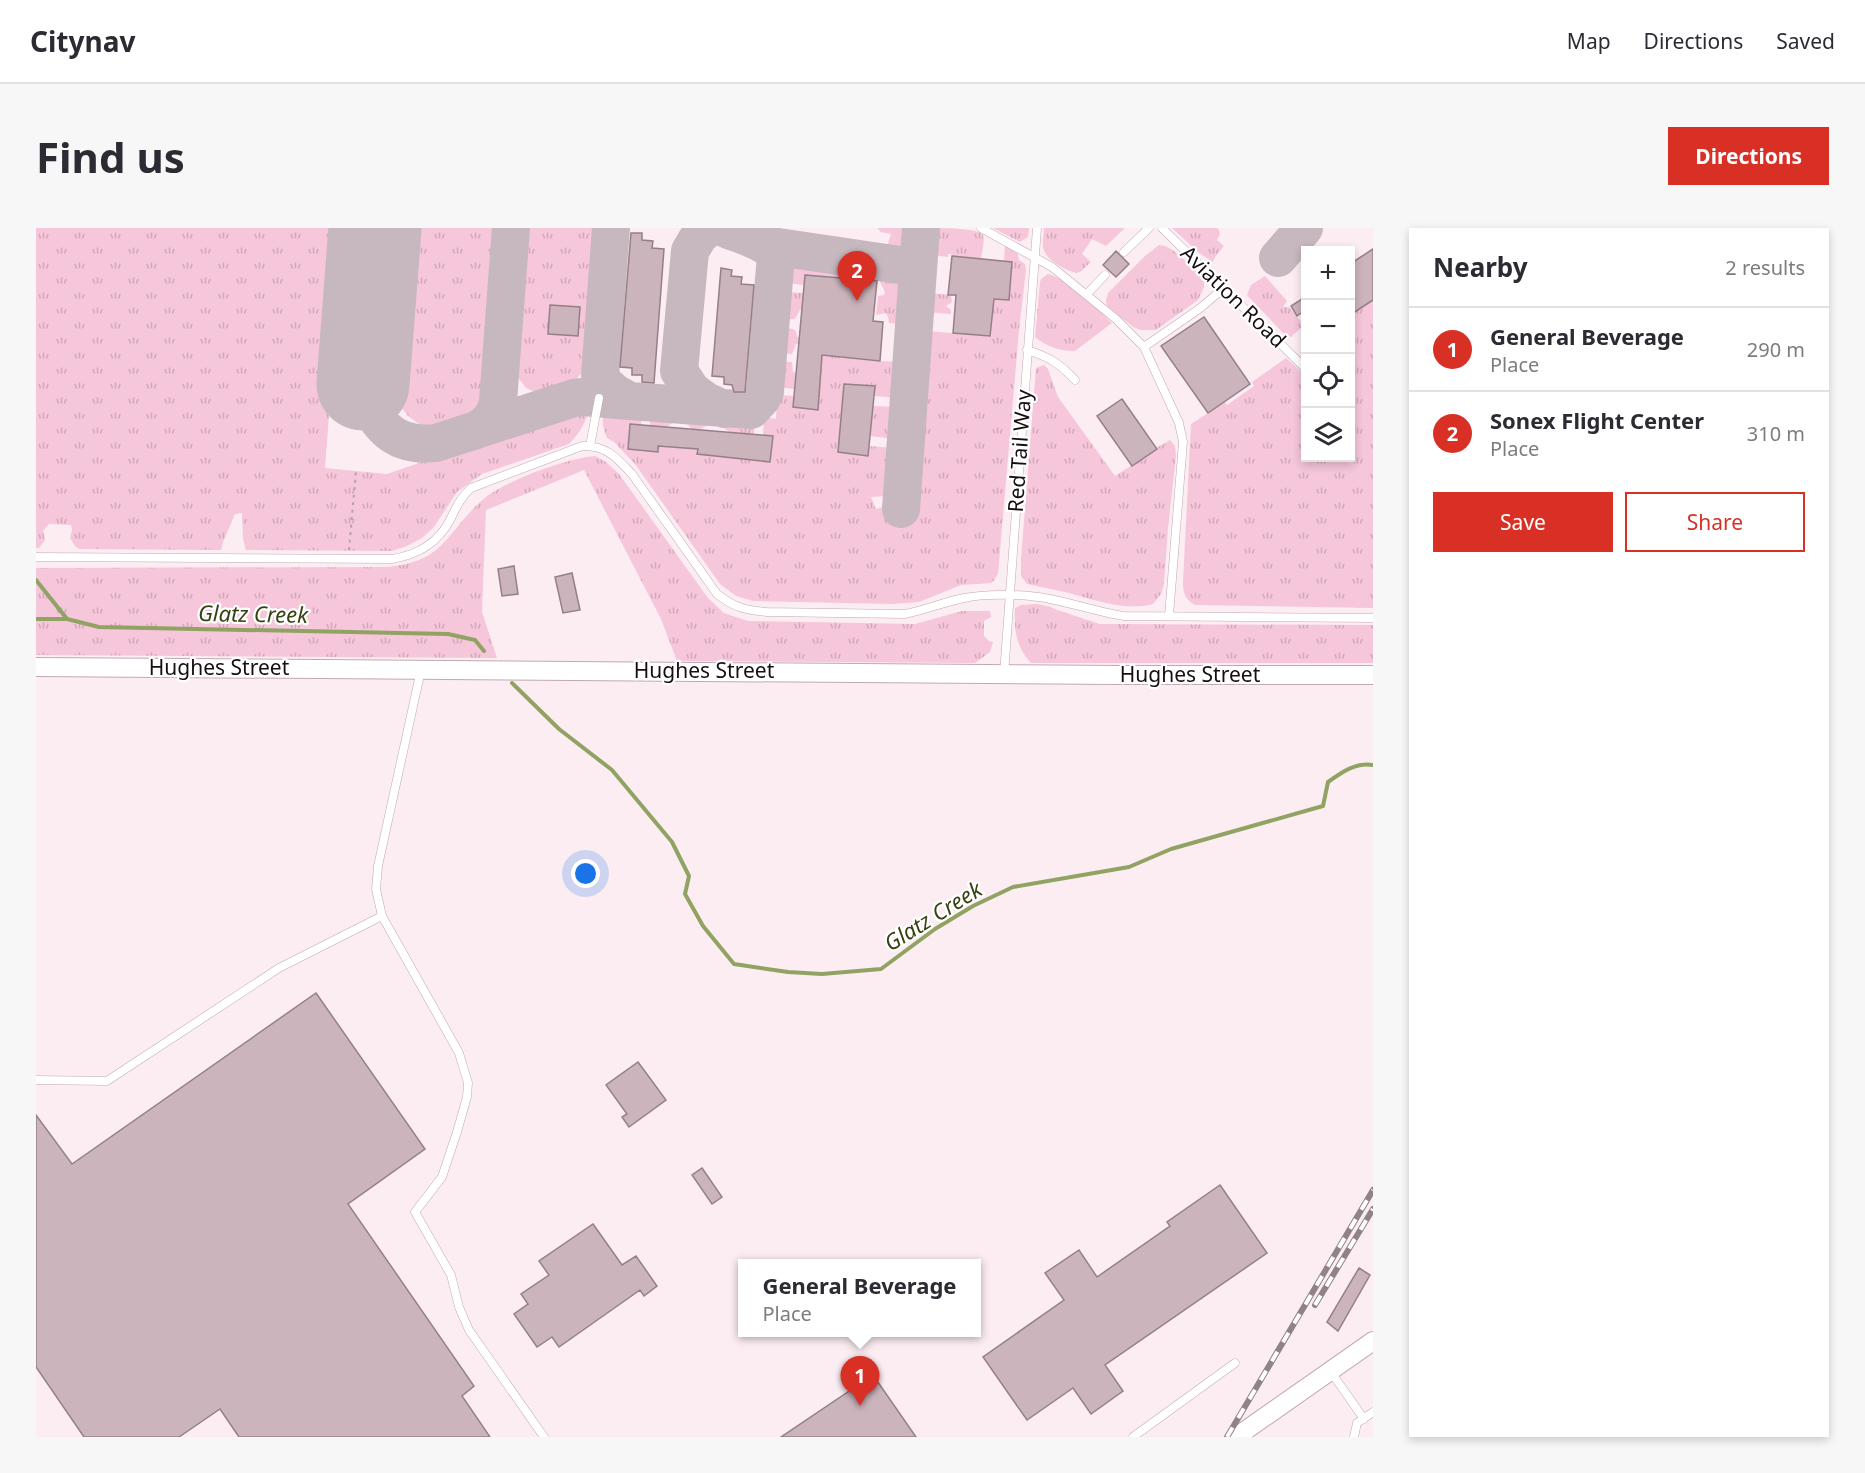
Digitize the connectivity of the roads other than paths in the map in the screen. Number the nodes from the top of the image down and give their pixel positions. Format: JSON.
{"nodes":[{"id":1,"x":981,"y":228,"type":"edge"},
{"id":2,"x":1037,"y":228,"type":"edge"},
{"id":3,"x":1149,"y":228,"type":"edge"},
{"id":4,"x":1162,"y":228,"type":"edge"},
{"id":5,"x":1124,"y":252,"type":"dead end"},
{"id":6,"x":1035,"y":256,"type":"junction"},
{"id":7,"x":1105,"y":275,"type":"dead end"},
{"id":8,"x":1224,"y":288,"type":"junction"},
{"id":9,"x":1087,"y":294,"type":"junction"},
{"id":10,"x":1144,"y":347,"type":"junction"},
{"id":11,"x":1028,"y":350,"type":"junction"},
{"id":12,"x":1301,"y":364,"type":"edge"},
{"id":13,"x":1075,"y":380,"type":"dead end"},
{"id":14,"x":599,"y":398,"type":"dead end"},
{"id":15,"x":590,"y":446,"type":"junction"},
{"id":16,"x":36,"y":557,"type":"edge"},
{"id":17,"x":1009,"y":596,"type":"junction"},
{"id":18,"x":1169,"y":616,"type":"junction"},
{"id":19,"x":1373,"y":618,"type":"edge"},
{"id":20,"x":36,"y":667,"type":"edge"},
{"id":21,"x":421,"y":669,"type":"junction"},
{"id":22,"x":1004,"y":674,"type":"junction"},
{"id":23,"x":1373,"y":675,"type":"edge"},
{"id":24,"x":382,"y":916,"type":"junction"},
{"id":25,"x":36,"y":1080,"type":"edge"},
{"id":26,"x":1373,"y":1341,"type":"edge"},
{"id":27,"x":1235,"y":1363,"type":"dead end"},
{"id":28,"x":1330,"y":1371,"type":"junction"},
{"id":29,"x":1373,"y":1412,"type":"edge"},
{"id":30,"x":1364,"y":1419,"type":"junction"},
{"id":31,"x":544,"y":1437,"type":"edge"},
{"id":32,"x":1133,"y":1437,"type":"edge"},
{"id":33,"x":1236,"y":1437,"type":"edge"},
{"id":34,"x":1354,"y":1437,"type":"edge"}],
"edges":[{"from":1,"to":6,"type":"lane"},
{"from":2,"to":6,"type":"lane","name":"Red Tail Way"},
{"from":3,"to":5,"type":"lane"},
{"from":4,"to":8,"type":"lane","name":"Aviation Road"},
{"from":6,"to":9,"type":"lane"},
{"from":6,"to":11,"type":"lane","name":"Red Tail Way"},
{"from":7,"to":9,"type":"lane"},
{"from":8,"to":10,"type":"lane"},
{"from":8,"to":12,"type":"lane","name":"Aviation Road"},
{"from":9,"to":10,"type":"lane"},
{"from":10,"to":18,"type":"lane"},
{"from":11,"to":13,"type":"lane"},
{"from":11,"to":17,"type":"lane","name":"Red Tail Way"},
{"from":14,"to":15,"type":"lane"},
{"from":15,"to":16,"type":"lane"},
{"from":15,"to":17,"type":"lane"},
{"from":17,"to":18,"type":"lane"},
{"from":17,"to":22,"type":"lane","name":"Red Tail Way"},
{"from":18,"to":19,"type":"lane"},
{"from":20,"to":21,"type":"street","name":"Hughes Street"},
{"from":21,"to":22,"type":"street","name":"Hughes Street"},
{"from":21,"to":24,"type":"lane"},
{"from":22,"to":23,"type":"street","name":"Hughes Street"},
{"from":24,"to":25,"type":"lane"},
{"from":24,"to":31,"type":"lane"},
{"from":26,"to":28,"type":"street"},
{"from":27,"to":32,"type":"lane"},
{"from":28,"to":30,"type":"lane"},
{"from":28,"to":33,"type":"street"},
{"from":29,"to":30,"type":"lane"},
{"from":30,"to":34,"type":"lane"}]}
